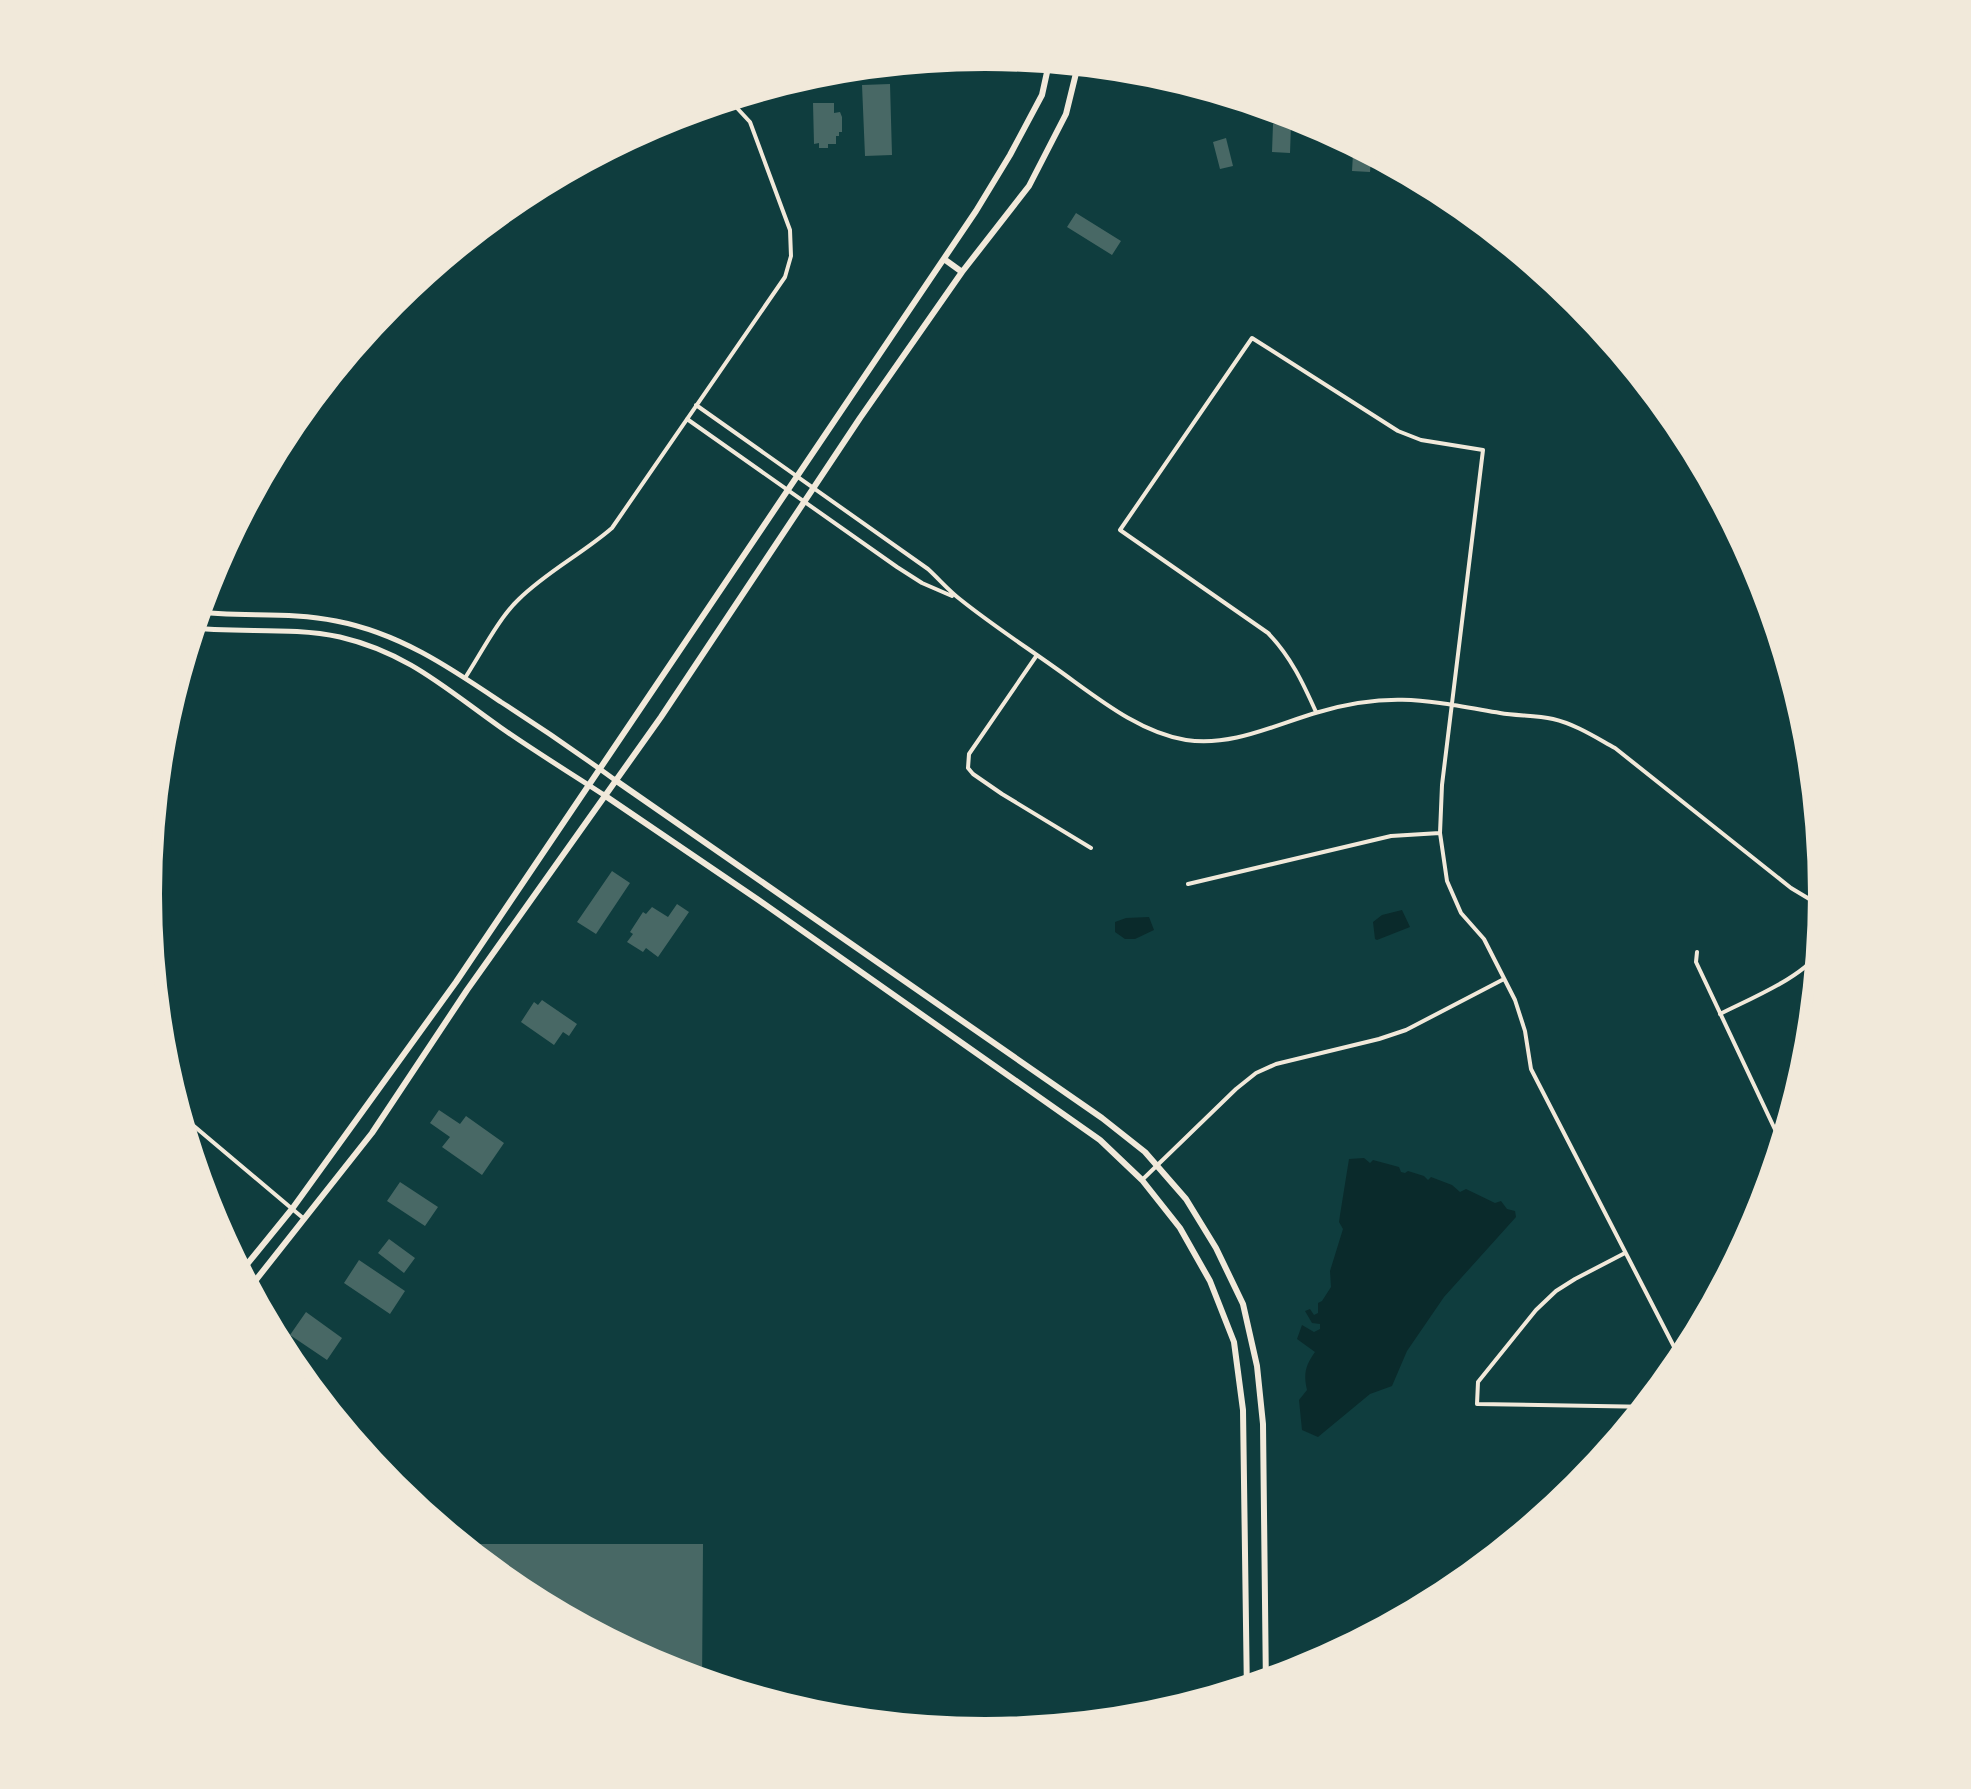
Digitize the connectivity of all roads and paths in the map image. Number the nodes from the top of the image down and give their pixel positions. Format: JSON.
{"nodes":[{"id":1,"x":1047,"y":68,"type":"edge"},
{"id":2,"x":1078,"y":71,"type":"edge"},
{"id":3,"x":734,"y":104,"type":"edge"},
{"id":4,"x":944,"y":258,"type":"junction"},
{"id":5,"x":962,"y":272,"type":"junction"},
{"id":6,"x":696,"y":405,"type":"junction"},
{"id":7,"x":687,"y":419,"type":"junction"},
{"id":8,"x":797,"y":477,"type":"junction"},
{"id":9,"x":814,"y":488,"type":"junction"},
{"id":10,"x":787,"y":491,"type":"junction"},
{"id":11,"x":804,"y":503,"type":"junction"},
{"id":12,"x":957,"y":598,"type":"junction"},
{"id":13,"x":206,"y":612,"type":"edge"},
{"id":14,"x":259,"y":614,"type":"junction"},
{"id":15,"x":200,"y":628,"type":"edge"},
{"id":16,"x":259,"y":630,"type":"junction"},
{"id":17,"x":1037,"y":655,"type":"junction"},
{"id":18,"x":465,"y":678,"type":"junction"},
{"id":19,"x":1452,"y":704,"type":"junction"},
{"id":20,"x":1316,"y":712,"type":"junction"},
{"id":21,"x":600,"y":769,"type":"junction"},
{"id":22,"x":615,"y":780,"type":"junction"},
{"id":23,"x":588,"y":785,"type":"junction"},
{"id":24,"x":604,"y":795,"type":"junction"},
{"id":25,"x":1440,"y":833,"type":"junction"},
{"id":26,"x":1092,"y":848,"type":"dead end"},
{"id":27,"x":1188,"y":884,"type":"dead end"},
{"id":28,"x":1815,"y":902,"type":"edge"},
{"id":29,"x":1697,"y":952,"type":"dead end"},
{"id":30,"x":1812,"y":962,"type":"edge"},
{"id":31,"x":465,"y":968,"type":"junction"},
{"id":32,"x":476,"y":977,"type":"junction"},
{"id":33,"x":1504,"y":979,"type":"junction"},
{"id":34,"x":456,"y":982,"type":"junction"},
{"id":35,"x":467,"y":990,"type":"junction"},
{"id":36,"x":1720,"y":1014,"type":"junction"},
{"id":37,"x":188,"y":1121,"type":"edge"},
{"id":38,"x":1778,"y":1137,"type":"edge"},
{"id":39,"x":1156,"y":1165,"type":"junction"},
{"id":40,"x":1142,"y":1180,"type":"junction"},
{"id":41,"x":292,"y":1210,"type":"junction"},
{"id":42,"x":304,"y":1219,"type":"junction"},
{"id":43,"x":1625,"y":1253,"type":"junction"},
{"id":44,"x":245,"y":1266,"type":"edge"},
{"id":45,"x":253,"y":1283,"type":"edge"},
{"id":46,"x":1677,"y":1352,"type":"edge"},
{"id":47,"x":1638,"y":1407,"type":"edge"},
{"id":48,"x":1266,"y":1675,"type":"edge"},
{"id":49,"x":1247,"y":1682,"type":"edge"}],
"edges":[{"from":1,"to":4,"type":"main road"},
{"from":2,"to":5,"type":"main road"},
{"from":3,"to":6,"type":"street"},
{"from":4,"to":5,"type":"main road"},
{"from":4,"to":8,"type":"main road"},
{"from":5,"to":9,"type":"main road"},
{"from":6,"to":7,"type":"street"},
{"from":6,"to":8,"type":"street"},
{"from":7,"to":10,"type":"street"},
{"from":7,"to":18,"type":"street"},
{"from":8,"to":9,"type":"street"},
{"from":8,"to":10,"type":"main road"},
{"from":9,"to":11,"type":"main road"},
{"from":9,"to":12,"type":"street"},
{"from":10,"to":11,"type":"street"},
{"from":10,"to":21,"type":"main road"},
{"from":11,"to":12,"type":"street"},
{"from":11,"to":22,"type":"main road"},
{"from":12,"to":17,"type":"street"},
{"from":13,"to":14,"type":"street"},
{"from":14,"to":16,"type":"street"},
{"from":14,"to":18,"type":"street"},
{"from":15,"to":16,"type":"street"},
{"from":16,"to":23,"type":"street"},
{"from":17,"to":20,"type":"street"},
{"from":17,"to":26,"type":"street"},
{"from":18,"to":21,"type":"street"},
{"from":19,"to":20,"type":"street"},
{"from":19,"to":20,"type":"street"},
{"from":19,"to":25,"type":"street"},
{"from":19,"to":28,"type":"street"},
{"from":21,"to":22,"type":"street"},
{"from":21,"to":23,"type":"main road"},
{"from":22,"to":24,"type":"main road"},
{"from":22,"to":39,"type":"main road"},
{"from":23,"to":24,"type":"street"},
{"from":23,"to":31,"type":"main road"},
{"from":24,"to":32,"type":"main road"},
{"from":24,"to":40,"type":"main road"},
{"from":25,"to":27,"type":"street"},
{"from":25,"to":33,"type":"street"},
{"from":29,"to":36,"type":"street"},
{"from":30,"to":36,"type":"street"},
{"from":31,"to":32,"type":"main road"},
{"from":31,"to":34,"type":"main road"},
{"from":32,"to":35,"type":"main road"},
{"from":33,"to":39,"type":"street"},
{"from":33,"to":43,"type":"street"},
{"from":34,"to":35,"type":"main road"},
{"from":34,"to":41,"type":"main road"},
{"from":35,"to":42,"type":"main road"},
{"from":36,"to":38,"type":"street"},
{"from":37,"to":41,"type":"street"},
{"from":39,"to":40,"type":"street"},
{"from":39,"to":48,"type":"main road"},
{"from":40,"to":49,"type":"main road"},
{"from":41,"to":42,"type":"street"},
{"from":41,"to":44,"type":"main road"},
{"from":42,"to":45,"type":"main road"},
{"from":43,"to":46,"type":"street"},
{"from":43,"to":47,"type":"street"}]}
